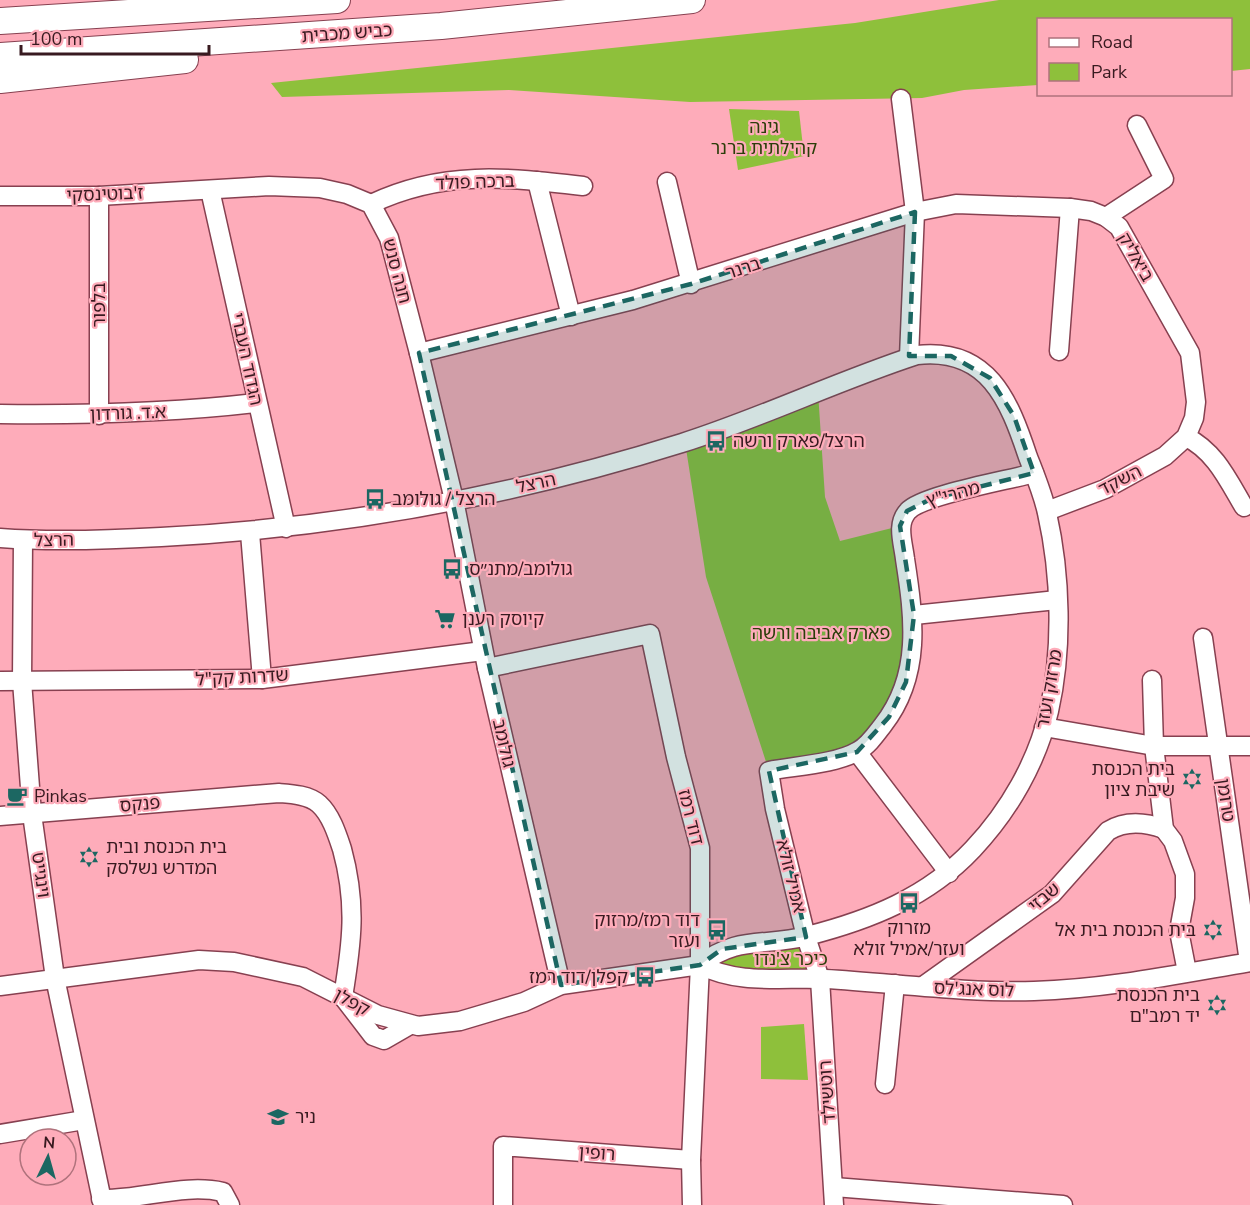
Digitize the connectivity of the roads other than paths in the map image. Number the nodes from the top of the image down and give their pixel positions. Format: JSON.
{"nodes":[{"id":1,"x":224,"y":0,"type":"edge"},
{"id":2,"x":337,"y":0,"type":"edge"},
{"id":3,"x":692,"y":0,"type":"edge"},
{"id":4,"x":130,"y":13,"type":"junction"},
{"id":5,"x":0,"y":21,"type":"edge"},
{"id":6,"x":441,"y":26,"type":"junction"},
{"id":7,"x":0,"y":56,"type":"edge"},
{"id":8,"x":0,"y":80,"type":"edge"},
{"id":9,"x":901,"y":99,"type":"dead end"},
{"id":10,"x":1137,"y":125,"type":"dead end"},
{"id":11,"x":537,"y":181,"type":"junction"},
{"id":12,"x":667,"y":182,"type":"dead end"},
{"id":13,"x":583,"y":186,"type":"dead end"},
{"id":14,"x":210,"y":190,"type":"junction"},
{"id":15,"x":0,"y":196,"type":"edge"},
{"id":16,"x":99,"y":196,"type":"junction"},
{"id":17,"x":371,"y":204,"type":"junction"},
{"id":18,"x":1070,"y":208,"type":"junction"},
{"id":19,"x":915,"y":212,"type":"junction"},
{"id":20,"x":1106,"y":217,"type":"junction"},
{"id":21,"x":691,"y":284,"type":"junction"},
{"id":22,"x":572,"y":316,"type":"junction"},
{"id":23,"x":1059,"y":351,"type":"dead end"},
{"id":24,"x":418,"y":353,"type":"junction"},
{"id":25,"x":909,"y":357,"type":"junction"},
{"id":26,"x":256,"y":403,"type":"junction"},
{"id":27,"x":0,"y":414,"type":"edge"},
{"id":28,"x":99,"y":415,"type":"junction"},
{"id":29,"x":1186,"y":437,"type":"junction"},
{"id":30,"x":1035,"y":473,"type":"junction"},
{"id":31,"x":454,"y":500,"type":"junction"},
{"id":32,"x":1244,"y":507,"type":"dead end"},
{"id":33,"x":1047,"y":511,"type":"junction"},
{"id":34,"x":286,"y":528,"type":"junction"},
{"id":35,"x":250,"y":533,"type":"junction"},
{"id":36,"x":0,"y":538,"type":"edge"},
{"id":37,"x":23,"y":540,"type":"junction"},
{"id":38,"x":1057,"y":600,"type":"junction"},
{"id":39,"x":914,"y":615,"type":"junction"},
{"id":40,"x":1203,"y":638,"type":"dead end"},
{"id":41,"x":485,"y":660,"type":"junction"},
{"id":42,"x":262,"y":679,"type":"junction"},
{"id":43,"x":1152,"y":680,"type":"dead end"},
{"id":44,"x":0,"y":681,"type":"edge"},
{"id":45,"x":22,"y":681,"type":"junction"},
{"id":46,"x":1044,"y":727,"type":"junction"},
{"id":47,"x":1154,"y":746,"type":"junction"},
{"id":48,"x":1219,"y":746,"type":"junction"},
{"id":49,"x":1250,"y":746,"type":"edge"},
{"id":50,"x":857,"y":752,"type":"junction"},
{"id":51,"x":32,"y":813,"type":"junction"},
{"id":52,"x":0,"y":816,"type":"edge"},
{"id":53,"x":1164,"y":829,"type":"junction"},
{"id":54,"x":949,"y":873,"type":"junction"},
{"id":55,"x":806,"y":937,"type":"junction"},
{"id":56,"x":1249,"y":962,"type":"edge"},
{"id":57,"x":700,"y":965,"type":"junction"},
{"id":58,"x":1186,"y":972,"type":"junction"},
{"id":59,"x":55,"y":978,"type":"junction"},
{"id":60,"x":820,"y":979,"type":"junction"},
{"id":61,"x":895,"y":984,"type":"junction"},
{"id":62,"x":561,"y":985,"type":"junction"},
{"id":63,"x":0,"y":986,"type":"edge"},
{"id":64,"x":923,"y":986,"type":"junction"},
{"id":65,"x":343,"y":997,"type":"junction"},
{"id":66,"x":885,"y":1084,"type":"dead end"},
{"id":67,"x":84,"y":1120,"type":"junction"},
{"id":68,"x":0,"y":1134,"type":"edge"},
{"id":69,"x":691,"y":1160,"type":"junction"},
{"id":70,"x":834,"y":1196,"type":"edge"},
{"id":71,"x":102,"y":1202,"type":"edge"},
{"id":72,"x":230,"y":1205,"type":"edge"},
{"id":73,"x":503,"y":1205,"type":"edge"},
{"id":74,"x":692,"y":1205,"type":"edge"},
{"id":75,"x":1063,"y":1205,"type":"edge"}],
"edges":[{"from":1,"to":4,"type":"highway"},
{"from":2,"to":4,"type":"highway","name":"כביש מכבית"},
{"from":3,"to":6,"type":"highway","name":"כביש מכבית"},
{"from":4,"to":5,"type":"highway","name":"כביש מכבית"},
{"from":6,"to":7,"type":"highway","name":"כביש מכבית"},
{"from":6,"to":8,"type":"highway"},
{"from":9,"to":19,"type":"street"},
{"from":10,"to":20,"type":"street"},
{"from":11,"to":13,"type":"street","name":"ברכה פולד"},
{"from":11,"to":17,"type":"street","name":"ברכה פולד"},
{"from":11,"to":22,"type":"street"},
{"from":12,"to":21,"type":"street"},
{"from":14,"to":16,"type":"street","name":"ז'בוטינסקי"},
{"from":14,"to":17,"type":"street"},
{"from":14,"to":26,"type":"street","name":"הגדוד העברי"},
{"from":15,"to":16,"type":"street","name":"ז'בוטינסקי"},
{"from":16,"to":28,"type":"street","name":"בלפור"},
{"from":17,"to":24,"type":"street","name":"חנה סנש"},
{"from":18,"to":19,"type":"street","name":"ברנר"},
{"from":18,"to":20,"type":"street","name":"ביאליק"},
{"from":18,"to":23,"type":"street"},
{"from":19,"to":21,"type":"street","name":"ברנר"},
{"from":19,"to":25,"type":"street"},
{"from":20,"to":29,"type":"street","name":"ביאליק"},
{"from":21,"to":22,"type":"street","name":"ברנר"},
{"from":22,"to":24,"type":"street","name":"ברנר"},
{"from":24,"to":31,"type":"street","name":"חנה סנש"},
{"from":25,"to":30,"type":"street","name":"מרזוק ועזר"},
{"from":25,"to":31,"type":"street","name":"הרצל"},
{"from":26,"to":28,"type":"street","name":"א.ד. גורדון"},
{"from":26,"to":34,"type":"street","name":"הגדוד העברי"},
{"from":27,"to":28,"type":"street","name":"א.ד. גורדון"},
{"from":29,"to":32,"type":"street"},
{"from":29,"to":33,"type":"street","name":"השקד"},
{"from":30,"to":33,"type":"street","name":"מרזוק ועזר"},
{"from":30,"to":39,"type":"street","name":"מהרי\"ץ"},
{"from":31,"to":34,"type":"street","name":"הרצל"},
{"from":31,"to":41,"type":"street","name":"גולומב"},
{"from":33,"to":38,"type":"street","name":"מרזוק ועזר"},
{"from":34,"to":35,"type":"street","name":"הרצל"},
{"from":35,"to":37,"type":"street","name":"הרצל"},
{"from":35,"to":42,"type":"street"},
{"from":36,"to":37,"type":"street","name":"הרצל"},
{"from":37,"to":45,"type":"street","name":"וינגייט"},
{"from":38,"to":39,"type":"street"},
{"from":38,"to":46,"type":"street","name":"מרזוק ועזר"},
{"from":39,"to":50,"type":"street","name":"מהרי\"ץ"},
{"from":40,"to":48,"type":"street","name":"טרומן"},
{"from":41,"to":42,"type":"street","name":"שדרות קק\"ל"},
{"from":41,"to":57,"type":"street","name":"דוד רמז"},
{"from":41,"to":62,"type":"street","name":"גולומב"},
{"from":42,"to":45,"type":"street","name":"שדרות קק\"ל"},
{"from":43,"to":47,"type":"street"},
{"from":44,"to":45,"type":"street","name":"שדרות קק\"ל"},
{"from":45,"to":51,"type":"street","name":"וינגייט"},
{"from":46,"to":47,"type":"street"},
{"from":46,"to":54,"type":"street","name":"מרזוק ועזר"},
{"from":47,"to":48,"type":"street"},
{"from":47,"to":53,"type":"street"},
{"from":48,"to":49,"type":"street"},
{"from":48,"to":56,"type":"street","name":"טרומן"},
{"from":50,"to":54,"type":"street"},
{"from":50,"to":55,"type":"street","name":"אמיל זולא"},
{"from":51,"to":52,"type":"street","name":"פנקס"},
{"from":51,"to":59,"type":"street","name":"וינגייט"},
{"from":51,"to":65,"type":"street","name":"פנקס"},
{"from":53,"to":58,"type":"street"},
{"from":53,"to":64,"type":"street","name":"שבזי"},
{"from":54,"to":55,"type":"street","name":"מרזוק ועזר"},
{"from":55,"to":57,"type":"street","name":"מרזוק ועזר"},
{"from":55,"to":60,"type":"street","name":"אמיל זולא"},
{"from":56,"to":58,"type":"street","name":"לוס אנג'לס"},
{"from":57,"to":60,"type":"street","name":"לוס אנג'לס"},
{"from":57,"to":62,"type":"street","name":"קפלן"},
{"from":57,"to":69,"type":"street","name":"דוד רמז"},
{"from":58,"to":64,"type":"street","name":"לוס אנג'לס"},
{"from":59,"to":63,"type":"street","name":"קפלן"},
{"from":59,"to":65,"type":"street","name":"קפלן"},
{"from":59,"to":67,"type":"street","name":"וינגייט"},
{"from":60,"to":61,"type":"street","name":"לוס אנג'לס"},
{"from":60,"to":70,"type":"street","name":"רוטשילד"},
{"from":61,"to":64,"type":"street","name":"לוס אנג'לס"},
{"from":61,"to":66,"type":"street"},
{"from":62,"to":65,"type":"street","name":"קפלן"},
{"from":67,"to":68,"type":"street"},
{"from":67,"to":71,"type":"street","name":"וינגייט"},
{"from":69,"to":73,"type":"street","name":"רופין"},
{"from":69,"to":74,"type":"street","name":"דוד רמז"},
{"from":70,"to":75,"type":"street"},
{"from":71,"to":72,"type":"street"}]}
